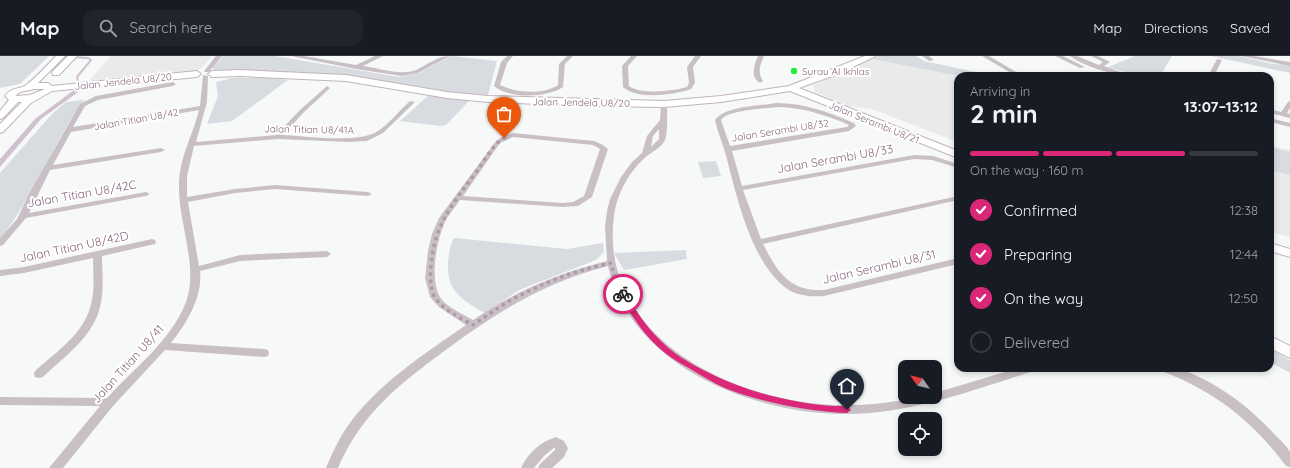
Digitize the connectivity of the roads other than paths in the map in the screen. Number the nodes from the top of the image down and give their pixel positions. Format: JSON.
{"nodes":[{"id":1,"x":219,"y":56,"type":"edge"},
{"id":2,"x":294,"y":56,"type":"edge"},
{"id":3,"x":380,"y":56,"type":"edge"},
{"id":4,"x":447,"y":56,"type":"edge"},
{"id":5,"x":510,"y":56,"type":"edge"},
{"id":6,"x":570,"y":56,"type":"edge"},
{"id":7,"x":634,"y":56,"type":"edge"},
{"id":8,"x":698,"y":56,"type":"edge"},
{"id":9,"x":761,"y":56,"type":"edge"},
{"id":10,"x":872,"y":56,"type":"edge"},
{"id":11,"x":925,"y":56,"type":"edge"},
{"id":12,"x":985,"y":56,"type":"edge"},
{"id":13,"x":1058,"y":56,"type":"edge"},
{"id":14,"x":1073,"y":56,"type":"edge"},
{"id":15,"x":1094,"y":56,"type":"edge"},
{"id":16,"x":1244,"y":56,"type":"edge"},
{"id":17,"x":311,"y":57,"type":"edge"},
{"id":18,"x":59,"y":58,"type":"edge"},
{"id":19,"x":71,"y":58,"type":"edge"},
{"id":20,"x":931,"y":60,"type":"dead end"},
{"id":21,"x":1219,"y":60,"type":"dead end"},
{"id":22,"x":1290,"y":64,"type":"edge"},
{"id":23,"x":356,"y":67,"type":"junction"},
{"id":24,"x":1099,"y":67,"type":"junction"},
{"id":25,"x":1013,"y":72,"type":"edge"},
{"id":26,"x":1098,"y":72,"type":"edge"},
{"id":27,"x":1115,"y":72,"type":"edge"},
{"id":28,"x":1213,"y":72,"type":"edge"},
{"id":29,"x":205,"y":74,"type":"junction"},
{"id":30,"x":760,"y":80,"type":"dead end"},
{"id":31,"x":174,"y":84,"type":"dead end"},
{"id":32,"x":26,"y":87,"type":"junction"},
{"id":33,"x":47,"y":87,"type":"junction"},
{"id":34,"x":327,"y":88,"type":"dead end"},
{"id":35,"x":791,"y":88,"type":"junction"},
{"id":36,"x":0,"y":92,"type":"edge"},
{"id":37,"x":35,"y":96,"type":"junction"},
{"id":38,"x":8,"y":97,"type":"edge"},
{"id":39,"x":412,"y":102,"type":"dead end"},
{"id":40,"x":1290,"y":103,"type":"edge"},
{"id":41,"x":664,"y":104,"type":"junction"},
{"id":42,"x":203,"y":108,"type":"junction"},
{"id":43,"x":1274,"y":112,"type":"edge"},
{"id":44,"x":1287,"y":115,"type":"edge"},
{"id":45,"x":0,"y":116,"type":"edge"},
{"id":46,"x":664,"y":119,"type":"junction"},
{"id":47,"x":1274,"y":121,"type":"edge"},
{"id":48,"x":1290,"y":125,"type":"edge"},
{"id":49,"x":0,"y":130,"type":"edge"},
{"id":50,"x":69,"y":130,"type":"junction"},
{"id":51,"x":278,"y":137,"type":"junction"},
{"id":52,"x":191,"y":144,"type":"junction"},
{"id":53,"x":728,"y":149,"type":"junction"},
{"id":54,"x":161,"y":150,"type":"dead end"},
{"id":55,"x":954,"y":153,"type":"edge"},
{"id":56,"x":645,"y":154,"type":"junction"},
{"id":57,"x":954,"y":165,"type":"edge"},
{"id":58,"x":47,"y":168,"type":"junction"},
{"id":59,"x":738,"y":189,"type":"junction"},
{"id":60,"x":146,"y":194,"type":"dead end"},
{"id":61,"x":368,"y":194,"type":"dead end"},
{"id":62,"x":458,"y":198,"type":"junction"},
{"id":63,"x":954,"y":199,"type":"edge"},
{"id":64,"x":183,"y":200,"type":"junction"},
{"id":65,"x":22,"y":216,"type":"junction"},
{"id":66,"x":152,"y":242,"type":"dead end"},
{"id":67,"x":759,"y":242,"type":"junction"},
{"id":68,"x":0,"y":243,"type":"edge"},
{"id":69,"x":1274,"y":248,"type":"edge"},
{"id":70,"x":1290,"y":253,"type":"edge"},
{"id":71,"x":98,"y":254,"type":"junction"},
{"id":72,"x":327,"y":254,"type":"dead end"},
{"id":73,"x":954,"y":262,"type":"edge"},
{"id":74,"x":611,"y":263,"type":"junction"},
{"id":75,"x":194,"y":270,"type":"junction"},
{"id":76,"x":0,"y":273,"type":"edge"},
{"id":77,"x":473,"y":325,"type":"junction"},
{"id":78,"x":1274,"y":343,"type":"edge"},
{"id":79,"x":164,"y":346,"type":"junction"},
{"id":80,"x":1290,"y":352,"type":"edge"},
{"id":81,"x":264,"y":353,"type":"dead end"},
{"id":82,"x":1017,"y":372,"type":"edge"},
{"id":83,"x":1175,"y":372,"type":"edge"},
{"id":84,"x":39,"y":374,"type":"dead end"},
{"id":85,"x":0,"y":401,"type":"edge"},
{"id":86,"x":110,"y":402,"type":"junction"},
{"id":87,"x":1290,"y":462,"type":"edge"},
{"id":88,"x":55,"y":468,"type":"edge"},
{"id":89,"x":332,"y":468,"type":"edge"},
{"id":90,"x":527,"y":468,"type":"edge"},
{"id":91,"x":544,"y":468,"type":"edge"}],
"edges":[{"from":1,"to":29,"type":"street"},
{"from":2,"to":17,"type":"street"},
{"from":3,"to":23,"type":"street"},
{"from":4,"to":23,"type":"street"},
{"from":5,"to":6,"type":"street"},
{"from":7,"to":8,"type":"street"},
{"from":9,"to":30,"type":"street"},
{"from":10,"to":35,"type":"street","name":"Jalan Jendela U8/20"},
{"from":11,"to":20,"type":"street"},
{"from":12,"to":25,"type":"street"},
{"from":13,"to":26,"type":"street"},
{"from":14,"to":24,"type":"street"},
{"from":15,"to":24,"type":"street"},
{"from":16,"to":22,"type":"street"},
{"from":17,"to":23,"type":"street"},
{"from":18,"to":32,"type":"street"},
{"from":19,"to":33,"type":"street"},
{"from":21,"to":28,"type":"street"},
{"from":24,"to":27,"type":"street"},
{"from":29,"to":33,"type":"street","name":"Jalan Jendela U8/20"},
{"from":29,"to":41,"type":"street","name":"Jalan Jendela U8/20"},
{"from":29,"to":42,"type":"street","name":"Jalan Titian U8/41"},
{"from":31,"to":50,"type":"street","name":"Jalan Titian U8/42"},
{"from":32,"to":33,"type":"street","name":"Jalan Jendela U8/20"},
{"from":32,"to":36,"type":"street","name":"Jalan Jendela U8/20"},
{"from":32,"to":38,"type":"street"},
{"from":33,"to":37,"type":"street"},
{"from":34,"to":51,"type":"street"},
{"from":35,"to":41,"type":"street","name":"Jalan Jendela U8/20"},
{"from":35,"to":55,"type":"street","name":"Jalan Serambi U8/21"},
{"from":37,"to":38,"type":"street"},
{"from":37,"to":49,"type":"street"},
{"from":38,"to":45,"type":"street"},
{"from":39,"to":51,"type":"street","name":"Jalan Titian U8/41A"},
{"from":40,"to":44,"type":"street"},
{"from":41,"to":46,"type":"street"},
{"from":42,"to":50,"type":"street","name":"Jalan Titian U8/42"},
{"from":42,"to":52,"type":"street","name":"Jalan Titian U8/41"},
{"from":43,"to":44,"type":"street"},
{"from":46,"to":56,"type":"street"},
{"from":46,"to":56,"type":"street"},
{"from":47,"to":48,"type":"street"},
{"from":50,"to":58,"type":"street","name":"Jalan Titian U8/42"},
{"from":51,"to":52,"type":"street","name":"Jalan Titian U8/41A"},
{"from":52,"to":64,"type":"street","name":"Jalan Titian U8/41"},
{"from":53,"to":53,"type":"street","name":"Jalan Serambi U8/32"},
{"from":53,"to":59,"type":"street","name":"Jalan Serambi U8/32"},
{"from":54,"to":58,"type":"street"},
{"from":56,"to":74,"type":"street"},
{"from":57,"to":59,"type":"street","name":"Jalan Serambi U8/33"},
{"from":58,"to":65,"type":"street","name":"Jalan Titian U8/42"},
{"from":59,"to":67,"type":"street","name":"Jalan Serambi U8/32"},
{"from":60,"to":65,"type":"street","name":"Jalan Titian U8/42C"},
{"from":61,"to":64,"type":"street"},
{"from":62,"to":62,"type":"street"},
{"from":62,"to":77,"type":"street"},
{"from":63,"to":67,"type":"street"},
{"from":64,"to":75,"type":"street","name":"Jalan Titian U8/41"},
{"from":65,"to":68,"type":"street","name":"Jalan Titian U8/42"},
{"from":66,"to":71,"type":"street","name":"Jalan Titian U8/42D"},
{"from":67,"to":73,"type":"street","name":"Jalan Serambi U8/31"},
{"from":69,"to":70,"type":"street"},
{"from":71,"to":76,"type":"street","name":"Jalan Titian U8/42D"},
{"from":71,"to":84,"type":"street"},
{"from":72,"to":75,"type":"street"},
{"from":74,"to":77,"type":"street"},
{"from":74,"to":82,"type":"street"},
{"from":75,"to":79,"type":"street","name":"Jalan Titian U8/41"},
{"from":77,"to":89,"type":"street"},
{"from":78,"to":80,"type":"street"},
{"from":79,"to":81,"type":"street"},
{"from":79,"to":86,"type":"street","name":"Jalan Titian U8/41"},
{"from":83,"to":87,"type":"street"},
{"from":85,"to":86,"type":"street"},
{"from":86,"to":88,"type":"street","name":"Jalan Titian U8/41"},
{"from":90,"to":91,"type":"street"}]}
